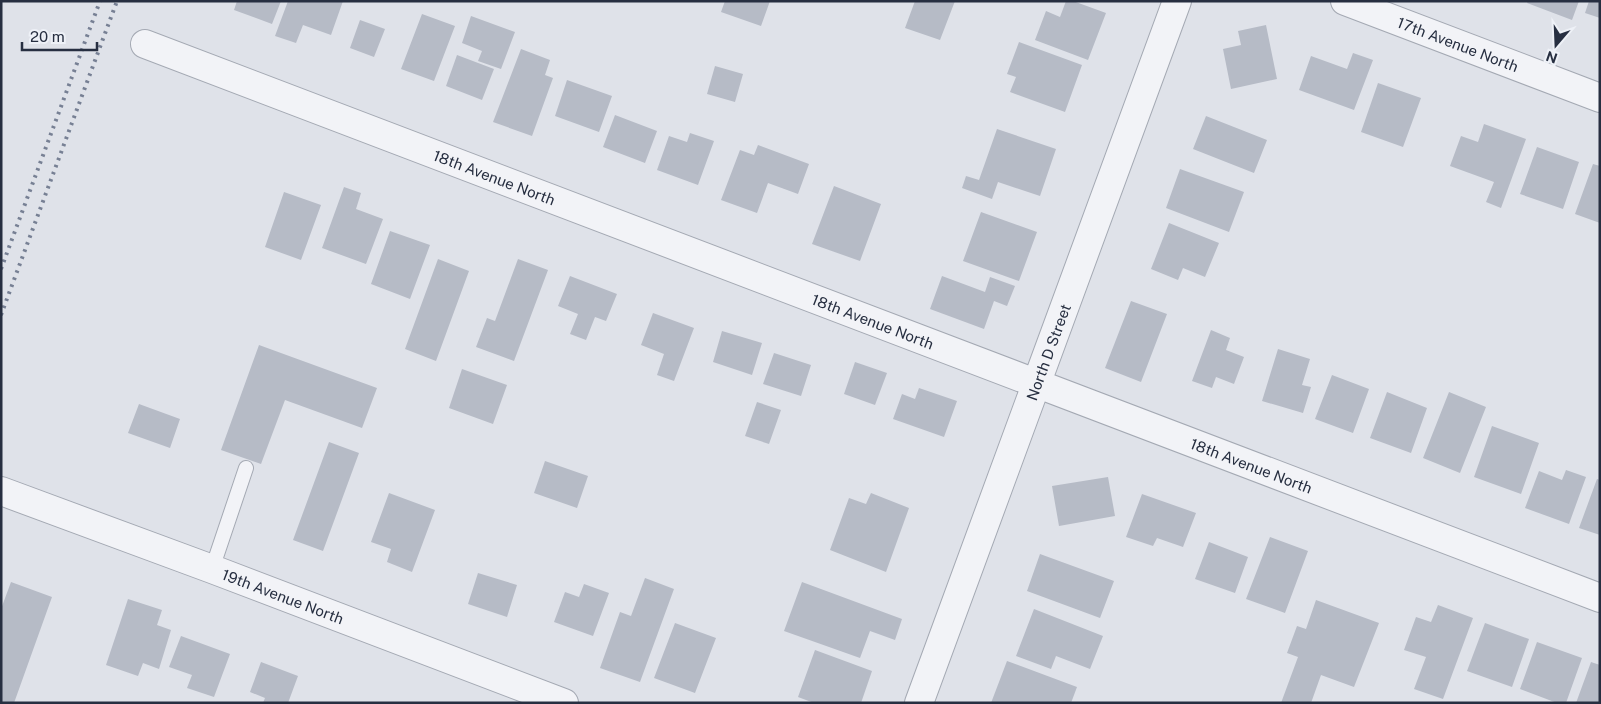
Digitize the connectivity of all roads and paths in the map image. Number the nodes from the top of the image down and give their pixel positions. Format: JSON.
{"nodes":[{"id":1,"x":1178,"y":1,"type":"edge"},
{"id":2,"x":1345,"y":1,"type":"edge"},
{"id":3,"x":145,"y":44,"type":"dead end"},
{"id":4,"x":1600,"y":98,"type":"edge"},
{"id":5,"x":1037,"y":383,"type":"junction"},
{"id":6,"x":246,"y":468,"type":"dead end"},
{"id":7,"x":1,"y":491,"type":"edge"},
{"id":8,"x":212,"y":569,"type":"junction"},
{"id":9,"x":1600,"y":598,"type":"edge"},
{"id":10,"x":564,"y":703,"type":"edge"},
{"id":11,"x":919,"y":703,"type":"edge"}],
"edges":[{"from":1,"to":5,"type":"street","name":"North D Street"},
{"from":2,"to":4,"type":"street","name":"17th Avenue North"},
{"from":3,"to":5,"type":"street","name":"18th Avenue North"},
{"from":5,"to":9,"type":"street","name":"18th Avenue North"},
{"from":5,"to":11,"type":"street","name":"North D Street"},
{"from":6,"to":8,"type":"lane"},
{"from":7,"to":8,"type":"street","name":"19th Avenue North"},
{"from":8,"to":10,"type":"street","name":"19th Avenue North"}]}
